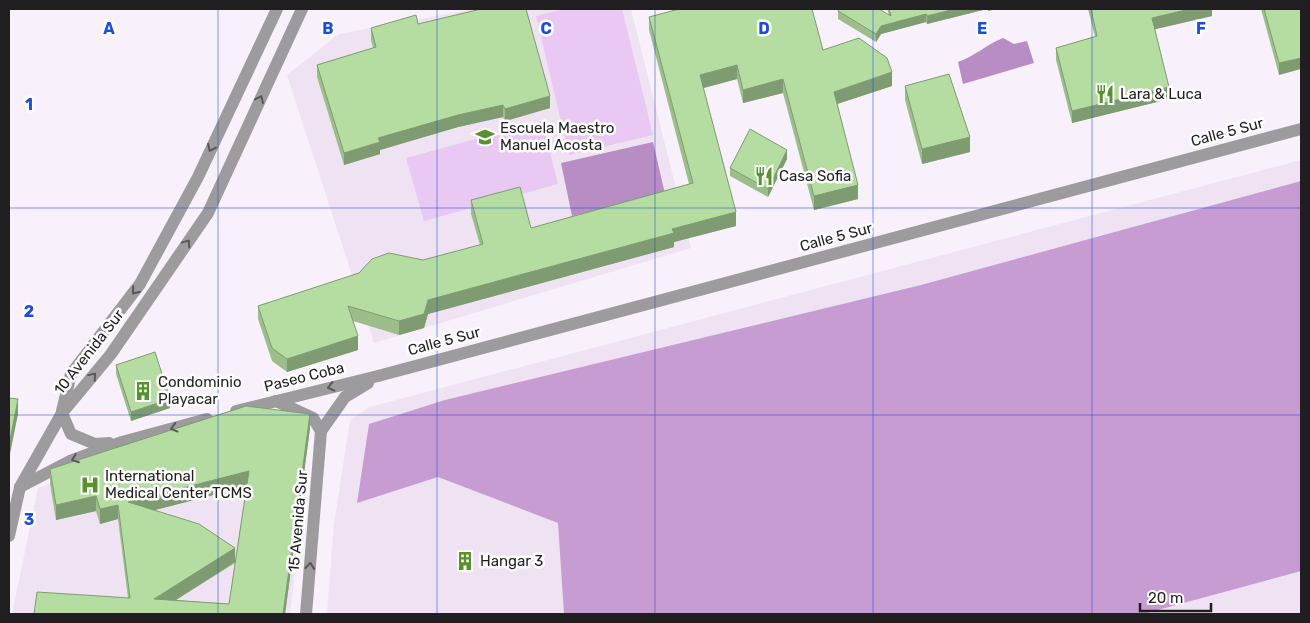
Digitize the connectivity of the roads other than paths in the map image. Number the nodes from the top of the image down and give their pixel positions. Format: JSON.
{"nodes":[{"id":1,"x":277,"y":9,"type":"edge"},
{"id":2,"x":302,"y":9,"type":"edge"},
{"id":3,"x":1301,"y":129,"type":"edge"},
{"id":4,"x":378,"y":376,"type":"junction"},
{"id":5,"x":276,"y":401,"type":"junction"},
{"id":6,"x":62,"y":413,"type":"junction"},
{"id":7,"x":321,"y":431,"type":"junction"},
{"id":8,"x":122,"y":442,"type":"junction"},
{"id":9,"x":20,"y":487,"type":"junction"},
{"id":10,"x":9,"y":536,"type":"edge"},
{"id":11,"x":306,"y":614,"type":"edge"}],
"edges":[{"from":1,"to":6,"type":"street","name":"10 Avenida Sur","one_way":true},
{"from":6,"to":2,"type":"street","name":"10 Avenida Sur","one_way":true},
{"from":3,"to":4,"type":"street","name":"Calle 5 Sur"},
{"from":4,"to":5,"type":"street","name":"Paseo Coba","one_way":true},
{"from":4,"to":7,"type":"street"},
{"from":5,"to":7,"type":"street"},
{"from":5,"to":8,"type":"street","name":"Paseo Coba","one_way":true},
{"from":6,"to":8,"type":"street","name":"Paseo Coba"},
{"from":6,"to":9,"type":"street"},
{"from":11,"to":7,"type":"street","name":"15 Avenida Sur","one_way":true},
{"from":8,"to":9,"type":"street","name":"Paseo Coba","one_way":true},
{"from":9,"to":10,"type":"street"}]}
